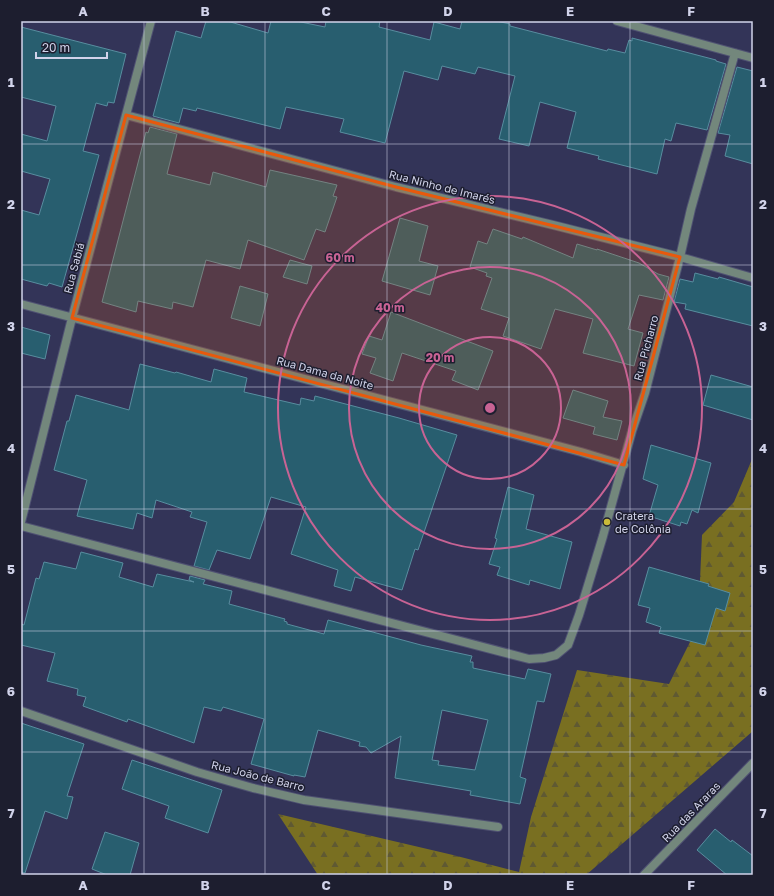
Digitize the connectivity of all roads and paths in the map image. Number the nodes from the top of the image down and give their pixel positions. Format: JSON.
{"nodes":[{"id":1,"x":151,"y":21,"type":"edge"},
{"id":2,"x":617,"y":21,"type":"edge"},
{"id":3,"x":735,"y":53,"type":"junction"},
{"id":4,"x":753,"y":58,"type":"edge"},
{"id":5,"x":126,"y":115,"type":"junction"},
{"id":6,"x":680,"y":257,"type":"junction"},
{"id":7,"x":753,"y":278,"type":"edge"},
{"id":8,"x":21,"y":304,"type":"edge"},
{"id":9,"x":72,"y":318,"type":"junction"},
{"id":10,"x":624,"y":465,"type":"junction"},
{"id":11,"x":21,"y":522,"type":"edge"},
{"id":12,"x":21,"y":526,"type":"edge"},
{"id":13,"x":21,"y":711,"type":"edge"},
{"id":14,"x":753,"y":764,"type":"edge"},
{"id":15,"x":498,"y":827,"type":"dead end"},
{"id":16,"x":644,"y":875,"type":"edge"}],
"edges":[{"from":1,"to":5,"type":"street","name":"Rua Sabiá"},
{"from":2,"to":3,"type":"street"},
{"from":3,"to":4,"type":"street"},
{"from":3,"to":6,"type":"street","name":"Rua Picharro"},
{"from":5,"to":6,"type":"street","name":"Rua Ninho de Imarés"},
{"from":5,"to":9,"type":"street","name":"Rua Sabiá"},
{"from":6,"to":7,"type":"street","name":"Rua Ninho de Imarés"},
{"from":6,"to":10,"type":"street","name":"Rua Picharro"},
{"from":8,"to":9,"type":"street","name":"Rua Dama da Noite"},
{"from":9,"to":10,"type":"street","name":"Rua Dama da Noite"},
{"from":9,"to":11,"type":"street","name":"Rua Sabiá"},
{"from":10,"to":12,"type":"street","name":"Rua Picharro"},
{"from":13,"to":15,"type":"street","name":"Rua João de Barro"},
{"from":14,"to":16,"type":"street","name":"Rua das Araras"}]}
